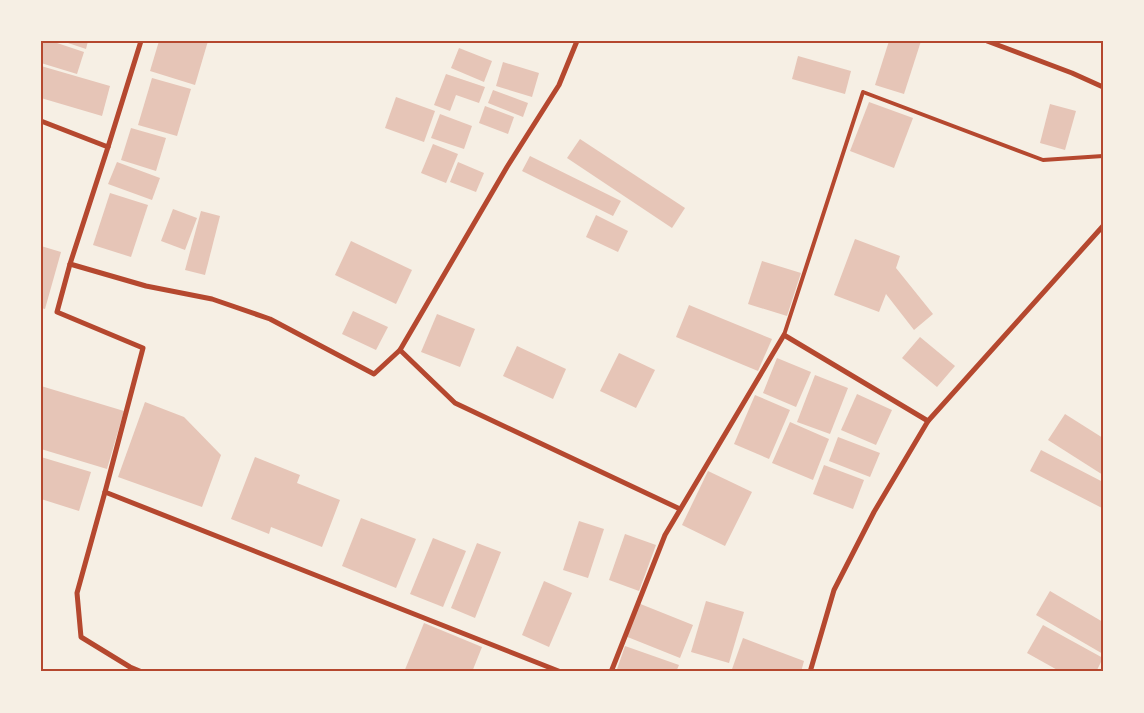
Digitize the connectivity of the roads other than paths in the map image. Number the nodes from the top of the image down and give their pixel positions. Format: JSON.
{"nodes":[{"id":1,"x":142,"y":41,"type":"edge"},
{"id":2,"x":577,"y":41,"type":"edge"},
{"id":3,"x":987,"y":41,"type":"edge"},
{"id":4,"x":1103,"y":87,"type":"edge"},
{"id":5,"x":41,"y":121,"type":"edge"},
{"id":6,"x":108,"y":147,"type":"junction"},
{"id":7,"x":1103,"y":156,"type":"edge"},
{"id":8,"x":1103,"y":226,"type":"edge"},
{"id":9,"x":70,"y":264,"type":"junction"},
{"id":10,"x":784,"y":335,"type":"junction"},
{"id":11,"x":400,"y":350,"type":"junction"},
{"id":12,"x":928,"y":421,"type":"junction"},
{"id":13,"x":105,"y":492,"type":"junction"},
{"id":14,"x":680,"y":509,"type":"junction"},
{"id":15,"x":142,"y":672,"type":"edge"},
{"id":16,"x":561,"y":672,"type":"edge"},
{"id":17,"x":610,"y":672,"type":"edge"},
{"id":18,"x":810,"y":672,"type":"edge"}],
"edges":[{"from":1,"to":6,"type":"street"},
{"from":2,"to":11,"type":"street"},
{"from":3,"to":4,"type":"street"},
{"from":5,"to":6,"type":"street"},
{"from":6,"to":9,"type":"street"},
{"from":7,"to":10,"type":"lane"},
{"from":8,"to":12,"type":"street"},
{"from":9,"to":11,"type":"street"},
{"from":9,"to":13,"type":"street"},
{"from":10,"to":12,"type":"street"},
{"from":10,"to":14,"type":"street"},
{"from":11,"to":14,"type":"street"},
{"from":12,"to":18,"type":"street"},
{"from":13,"to":15,"type":"street"},
{"from":13,"to":16,"type":"street"},
{"from":14,"to":17,"type":"street"}]}
